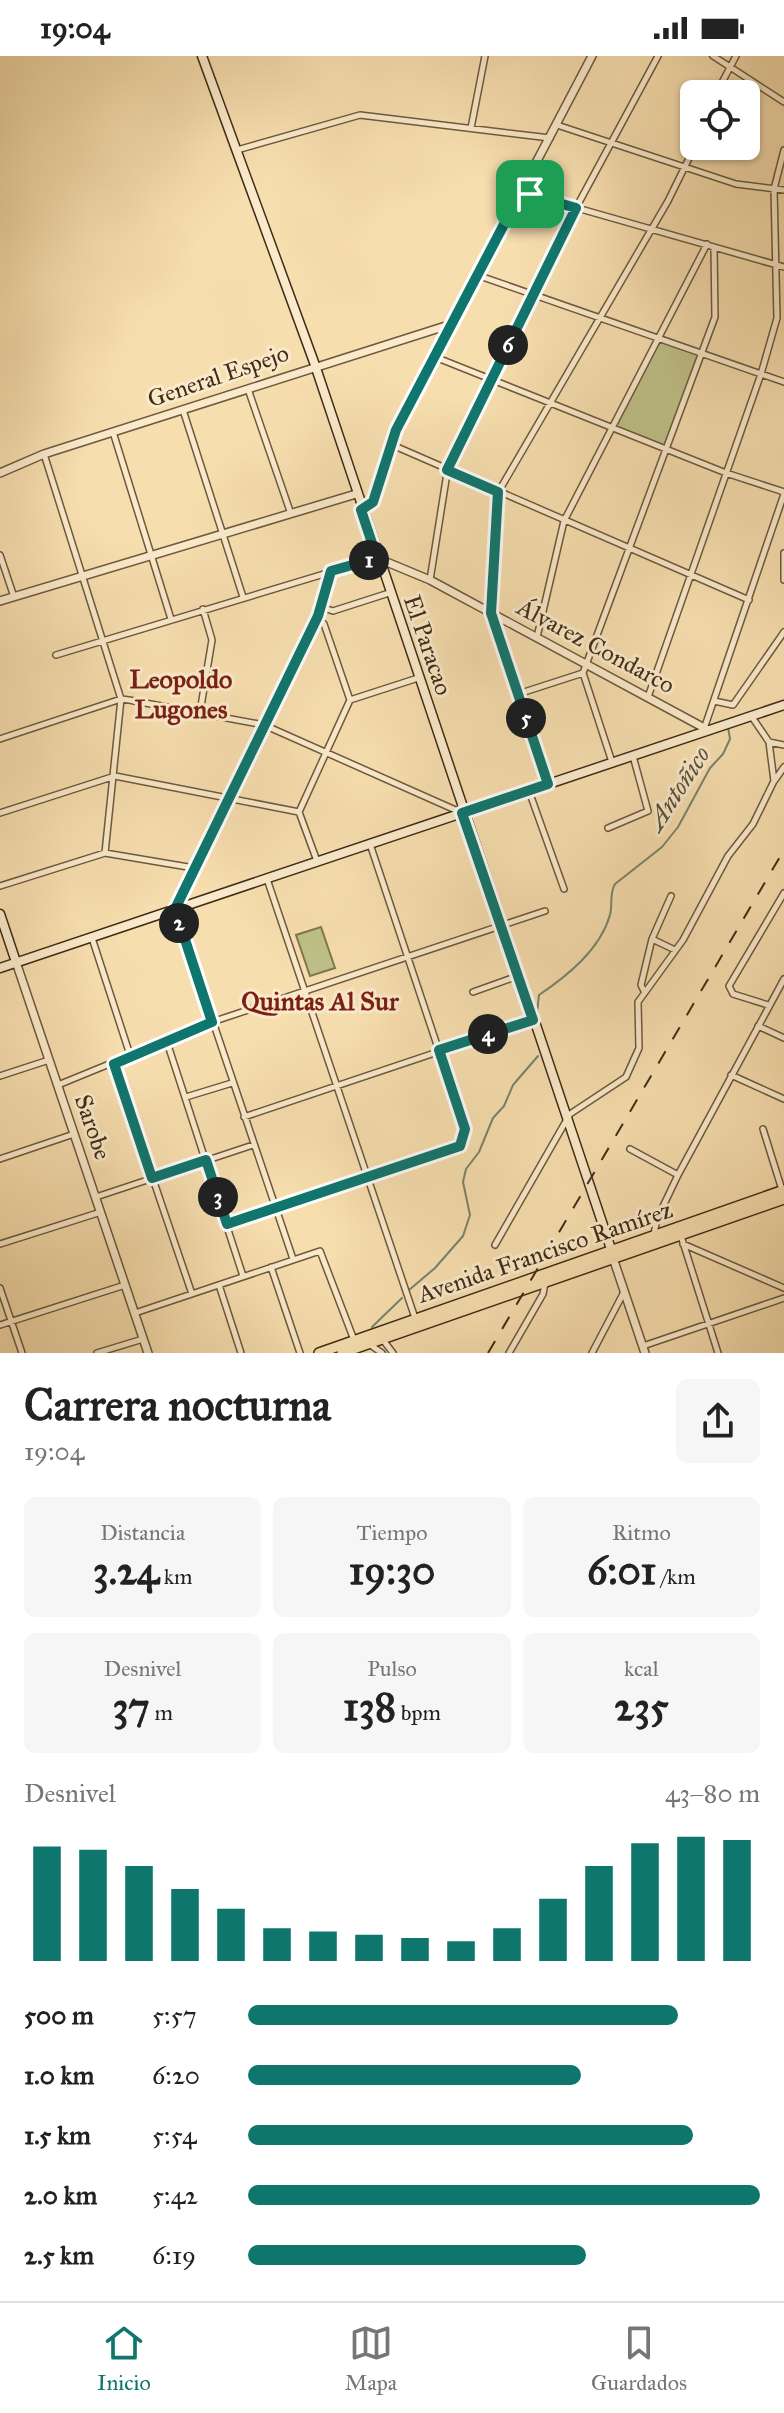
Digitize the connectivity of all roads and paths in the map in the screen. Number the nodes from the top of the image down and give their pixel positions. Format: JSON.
{"nodes":[{"id":1,"x":202,"y":56,"type":"edge"},
{"id":2,"x":485,"y":56,"type":"edge"},
{"id":3,"x":592,"y":56,"type":"edge"},
{"id":4,"x":658,"y":56,"type":"edge"},
{"id":5,"x":713,"y":56,"type":"edge"},
{"id":6,"x":736,"y":56,"type":"edge"},
{"id":7,"x":729,"y":65,"type":"junction"},
{"id":8,"x":722,"y":80,"type":"edge"},
{"id":9,"x":784,"y":102,"type":"edge"},
{"id":10,"x":557,"y":125,"type":"junction"},
{"id":11,"x":471,"y":128,"type":"junction"},
{"id":12,"x":550,"y":138,"type":"junction"},
{"id":13,"x":610,"y":143,"type":"junction"},
{"id":14,"x":237,"y":150,"type":"junction"},
{"id":15,"x":784,"y":150,"type":"edge"},
{"id":16,"x":689,"y":160,"type":"edge"},
{"id":17,"x":686,"y":167,"type":"junction"},
{"id":18,"x":774,"y":189,"type":"junction"},
{"id":19,"x":784,"y":190,"type":"edge"},
{"id":20,"x":521,"y":192,"type":"junction"},
{"id":21,"x":576,"y":208,"type":"junction"},
{"id":22,"x":652,"y":228,"type":"junction"},
{"id":23,"x":710,"y":245,"type":"junction"},
{"id":24,"x":780,"y":266,"type":"edge"},
{"id":25,"x":477,"y":275,"type":"junction"},
{"id":26,"x":533,"y":294,"type":"junction"},
{"id":27,"x":599,"y":317,"type":"junction"},
{"id":28,"x":452,"y":324,"type":"junction"},
{"id":29,"x":659,"y":338,"type":"junction"},
{"id":30,"x":703,"y":352,"type":"junction"},
{"id":31,"x":435,"y":357,"type":"junction"},
{"id":32,"x":315,"y":365,"type":"junction"},
{"id":33,"x":761,"y":374,"type":"junction"},
{"id":34,"x":491,"y":380,"type":"junction"},
{"id":35,"x":784,"y":382,"type":"edge"},
{"id":36,"x":248,"y":388,"type":"junction"},
{"id":37,"x":551,"y":404,"type":"junction"},
{"id":38,"x":183,"y":410,"type":"junction"},
{"id":39,"x":613,"y":427,"type":"junction"},
{"id":40,"x":113,"y":432,"type":"junction"},
{"id":41,"x":390,"y":444,"type":"junction"},
{"id":42,"x":667,"y":448,"type":"junction"},
{"id":43,"x":44,"y":454,"type":"junction"},
{"id":44,"x":447,"y":470,"type":"junction"},
{"id":45,"x":0,"y":473,"type":"edge"},
{"id":46,"x":726,"y":473,"type":"junction"},
{"id":47,"x":498,"y":492,"type":"junction"},
{"id":48,"x":784,"y":493,"type":"edge"},
{"id":49,"x":356,"y":494,"type":"junction"},
{"id":50,"x":361,"y":510,"type":"junction"},
{"id":51,"x":291,"y":514,"type":"junction"},
{"id":52,"x":564,"y":521,"type":"junction"},
{"id":53,"x":223,"y":535,"type":"junction"},
{"id":54,"x":627,"y":547,"type":"junction"},
{"id":55,"x":784,"y":553,"type":"edge"},
{"id":56,"x":0,"y":555,"type":"edge"},
{"id":57,"x":152,"y":557,"type":"junction"},
{"id":58,"x":377,"y":558,"type":"junction"},
{"id":59,"x":331,"y":571,"type":"junction"},
{"id":60,"x":691,"y":575,"type":"junction"},
{"id":61,"x":82,"y":578,"type":"junction"},
{"id":62,"x":430,"y":580,"type":"junction"},
{"id":63,"x":784,"y":580,"type":"edge"},
{"id":64,"x":389,"y":593,"type":"junction"},
{"id":65,"x":14,"y":597,"type":"junction"},
{"id":66,"x":243,"y":597,"type":"junction"},
{"id":67,"x":749,"y":600,"type":"junction"},
{"id":68,"x":0,"y":601,"type":"edge"},
{"id":69,"x":321,"y":607,"type":"junction"},
{"id":70,"x":203,"y":609,"type":"junction"},
{"id":71,"x":491,"y":613,"type":"junction"},
{"id":72,"x":317,"y":618,"type":"junction"},
{"id":73,"x":171,"y":619,"type":"junction"},
{"id":74,"x":784,"y":632,"type":"edge"},
{"id":75,"x":537,"y":638,"type":"junction"},
{"id":76,"x":103,"y":640,"type":"junction"},
{"id":77,"x":56,"y":655,"type":"dead end"},
{"id":78,"x":585,"y":663,"type":"junction"},
{"id":79,"x":583,"y":673,"type":"junction"},
{"id":80,"x":418,"y":678,"type":"junction"},
{"id":81,"x":518,"y":694,"type":"junction"},
{"id":82,"x":648,"y":697,"type":"junction"},
{"id":83,"x":121,"y":699,"type":"junction"},
{"id":84,"x":350,"y":700,"type":"junction"},
{"id":85,"x":714,"y":701,"type":"junction"},
{"id":86,"x":784,"y":705,"type":"edge"},
{"id":87,"x":200,"y":712,"type":"junction"},
{"id":88,"x":752,"y":716,"type":"junction"},
{"id":89,"x":264,"y":725,"type":"junction"},
{"id":90,"x":707,"y":728,"type":"junction"},
{"id":91,"x":0,"y":739,"type":"edge"},
{"id":92,"x":769,"y":742,"type":"junction"},
{"id":93,"x":784,"y":745,"type":"edge"},
{"id":94,"x":326,"y":753,"type":"junction"},
{"id":95,"x":632,"y":755,"type":"junction"},
{"id":96,"x":612,"y":762,"type":"junction"},
{"id":97,"x":784,"y":767,"type":"edge"},
{"id":98,"x":115,"y":776,"type":"junction"},
{"id":99,"x":774,"y":781,"type":"junction"},
{"id":100,"x":548,"y":784,"type":"junction"},
{"id":101,"x":529,"y":790,"type":"junction"},
{"id":102,"x":229,"y":795,"type":"junction"},
{"id":103,"x":299,"y":812,"type":"junction"},
{"id":104,"x":0,"y":813,"type":"edge"},
{"id":105,"x":462,"y":813,"type":"junction"},
{"id":106,"x":608,"y":828,"type":"dead end"},
{"id":107,"x":370,"y":844,"type":"junction"},
{"id":108,"x":105,"y":853,"type":"junction"},
{"id":109,"x":317,"y":861,"type":"junction"},
{"id":110,"x":194,"y":868,"type":"junction"},
{"id":111,"x":267,"y":879,"type":"junction"},
{"id":112,"x":0,"y":886,"type":"edge"},
{"id":113,"x":564,"y":889,"type":"dead end"},
{"id":114,"x":784,"y":893,"type":"edge"},
{"id":115,"x":671,"y":896,"type":"dead end"},
{"id":116,"x":782,"y":901,"type":"edge"},
{"id":117,"x":175,"y":909,"type":"junction"},
{"id":118,"x":545,"y":911,"type":"dead end"},
{"id":119,"x":0,"y":914,"type":"edge"},
{"id":120,"x":501,"y":926,"type":"junction"},
{"id":121,"x":92,"y":937,"type":"junction"},
{"id":122,"x":652,"y":939,"type":"junction"},
{"id":123,"x":675,"y":950,"type":"junction"},
{"id":124,"x":408,"y":957,"type":"junction"},
{"id":125,"x":16,"y":962,"type":"junction"},
{"id":126,"x":0,"y":968,"type":"edge"},
{"id":127,"x":518,"y":976,"type":"junction"},
{"id":128,"x":784,"y":979,"type":"edge"},
{"id":129,"x":305,"y":991,"type":"junction"},
{"id":130,"x":644,"y":991,"type":"junction"},
{"id":131,"x":473,"y":992,"type":"dead end"},
{"id":132,"x":768,"y":1005,"type":"junction"},
{"id":133,"x":533,"y":1020,"type":"junction"},
{"id":134,"x":212,"y":1022,"type":"junction"},
{"id":135,"x":758,"y":1026,"type":"junction"},
{"id":136,"x":784,"y":1038,"type":"edge"},
{"id":137,"x":166,"y":1039,"type":"junction"},
{"id":138,"x":439,"y":1050,"type":"junction"},
{"id":139,"x":131,"y":1058,"type":"junction"},
{"id":140,"x":49,"y":1060,"type":"junction"},
{"id":141,"x":114,"y":1064,"type":"junction"},
{"id":142,"x":731,"y":1075,"type":"junction"},
{"id":143,"x":0,"y":1076,"type":"edge"},
{"id":144,"x":232,"y":1083,"type":"junction"},
{"id":145,"x":58,"y":1085,"type":"junction"},
{"id":146,"x":335,"y":1086,"type":"junction"},
{"id":147,"x":186,"y":1097,"type":"junction"},
{"id":148,"x":784,"y":1099,"type":"edge"},
{"id":149,"x":244,"y":1117,"type":"junction"},
{"id":150,"x":567,"y":1120,"type":"junction"},
{"id":151,"x":763,"y":1129,"type":"dead end"},
{"id":152,"x":74,"y":1134,"type":"junction"},
{"id":153,"x":253,"y":1145,"type":"junction"},
{"id":154,"x":630,"y":1149,"type":"dead end"},
{"id":155,"x":0,"y":1159,"type":"edge"},
{"id":156,"x":206,"y":1160,"type":"junction"},
{"id":157,"x":678,"y":1175,"type":"junction"},
{"id":158,"x":152,"y":1178,"type":"junction"},
{"id":159,"x":367,"y":1179,"type":"junction"},
{"id":160,"x":784,"y":1194,"type":"edge"},
{"id":161,"x":96,"y":1197,"type":"junction"},
{"id":162,"x":275,"y":1209,"type":"junction"},
{"id":163,"x":101,"y":1212,"type":"junction"},
{"id":164,"x":227,"y":1224,"type":"junction"},
{"id":165,"x":654,"y":1234,"type":"junction"},
{"id":166,"x":682,"y":1239,"type":"junction"},
{"id":167,"x":0,"y":1244,"type":"edge"},
{"id":168,"x":495,"y":1245,"type":"dead end"},
{"id":169,"x":612,"y":1253,"type":"junction"},
{"id":170,"x":293,"y":1259,"type":"junction"},
{"id":171,"x":271,"y":1267,"type":"junction"},
{"id":172,"x":243,"y":1276,"type":"junction"},
{"id":173,"x":545,"y":1282,"type":"junction"},
{"id":174,"x":126,"y":1285,"type":"junction"},
{"id":175,"x":219,"y":1285,"type":"junction"},
{"id":176,"x":0,"y":1288,"type":"edge"},
{"id":177,"x":784,"y":1288,"type":"edge"},
{"id":178,"x":624,"y":1291,"type":"junction"},
{"id":179,"x":192,"y":1294,"type":"junction"},
{"id":180,"x":784,"y":1298,"type":"edge"},
{"id":181,"x":135,"y":1313,"type":"junction"},
{"id":182,"x":416,"y":1319,"type":"junction"},
{"id":183,"x":11,"y":1322,"type":"junction"},
{"id":184,"x":709,"y":1324,"type":"junction"},
{"id":185,"x":0,"y":1325,"type":"edge"},
{"id":186,"x":143,"y":1339,"type":"junction"},
{"id":187,"x":354,"y":1341,"type":"junction"},
{"id":188,"x":515,"y":1343,"type":"junction"},
{"id":189,"x":383,"y":1348,"type":"edge"},
{"id":190,"x":644,"y":1350,"type":"edge"},
{"id":191,"x":22,"y":1353,"type":"edge"},
{"id":192,"x":97,"y":1353,"type":"edge"},
{"id":193,"x":148,"y":1353,"type":"edge"},
{"id":194,"x":241,"y":1353,"type":"edge"},
{"id":195,"x":300,"y":1353,"type":"edge"},
{"id":196,"x":319,"y":1353,"type":"edge"},
{"id":197,"x":342,"y":1353,"type":"edge"},
{"id":198,"x":393,"y":1353,"type":"edge"},
{"id":199,"x":509,"y":1353,"type":"edge"},
{"id":200,"x":519,"y":1353,"type":"edge"},
{"id":201,"x":592,"y":1353,"type":"edge"},
{"id":202,"x":718,"y":1353,"type":"edge"}],
"edges":[{"from":1,"to":14,"type":"main road","name":"El Paracao"},
{"from":2,"to":11,"type":"street"},
{"from":3,"to":10,"type":"street"},
{"from":4,"to":13,"type":"street"},
{"from":5,"to":7,"type":"street"},
{"from":6,"to":7,"type":"street"},
{"from":7,"to":8,"type":"street"},
{"from":7,"to":9,"type":"street"},
{"from":10,"to":12,"type":"street"},
{"from":10,"to":13,"type":"street"},
{"from":11,"to":12,"type":"street"},
{"from":11,"to":14,"type":"street"},
{"from":12,"to":20,"type":"street"},
{"from":13,"to":17,"type":"street"},
{"from":13,"to":21,"type":"street"},
{"from":14,"to":32,"type":"main road","name":"El Paracao"},
{"from":15,"to":18,"type":"street"},
{"from":16,"to":17,"type":"street"},
{"from":17,"to":18,"type":"street"},
{"from":17,"to":22,"type":"street"},
{"from":18,"to":19,"type":"street"},
{"from":18,"to":24,"type":"street"},
{"from":20,"to":21,"type":"street"},
{"from":20,"to":25,"type":"street"},
{"from":21,"to":22,"type":"street"},
{"from":21,"to":26,"type":"street"},
{"from":22,"to":23,"type":"street"},
{"from":22,"to":27,"type":"street"},
{"from":23,"to":24,"type":"street"},
{"from":23,"to":29,"type":"street"},
{"from":23,"to":30,"type":"street"},
{"from":24,"to":33,"type":"street"},
{"from":25,"to":26,"type":"street"},
{"from":25,"to":28,"type":"street"},
{"from":26,"to":27,"type":"street"},
{"from":26,"to":34,"type":"street"},
{"from":27,"to":29,"type":"street"},
{"from":27,"to":37,"type":"street"},
{"from":28,"to":31,"type":"street"},
{"from":28,"to":32,"type":"street","name":"General Espejo"},
{"from":29,"to":30,"type":"street"},
{"from":29,"to":39,"type":"street"},
{"from":30,"to":33,"type":"street"},
{"from":30,"to":42,"type":"street"},
{"from":31,"to":34,"type":"street"},
{"from":31,"to":41,"type":"street"},
{"from":32,"to":36,"type":"street","name":"General Espejo"},
{"from":32,"to":49,"type":"main road","name":"El Paracao"},
{"from":33,"to":35,"type":"street"},
{"from":33,"to":46,"type":"street"},
{"from":34,"to":37,"type":"street"},
{"from":34,"to":44,"type":"street"},
{"from":36,"to":38,"type":"street","name":"General Espejo"},
{"from":36,"to":51,"type":"street"},
{"from":37,"to":39,"type":"street"},
{"from":37,"to":47,"type":"street"},
{"from":38,"to":40,"type":"street","name":"General Espejo"},
{"from":38,"to":53,"type":"street"},
{"from":39,"to":42,"type":"street"},
{"from":39,"to":52,"type":"street"},
{"from":40,"to":43,"type":"street","name":"General Espejo"},
{"from":40,"to":57,"type":"street"},
{"from":41,"to":44,"type":"street"},
{"from":41,"to":50,"type":"street"},
{"from":42,"to":46,"type":"street"},
{"from":42,"to":54,"type":"street"},
{"from":43,"to":45,"type":"street","name":"General Espejo"},
{"from":43,"to":61,"type":"street"},
{"from":44,"to":47,"type":"street"},
{"from":44,"to":62,"type":"street"},
{"from":46,"to":48,"type":"street"},
{"from":46,"to":60,"type":"street"},
{"from":47,"to":52,"type":"street"},
{"from":47,"to":71,"type":"street"},
{"from":48,"to":67,"type":"street"},
{"from":49,"to":50,"type":"main road","name":"El Paracao"},
{"from":49,"to":51,"type":"street"},
{"from":50,"to":58,"type":"main road","name":"El Paracao"},
{"from":51,"to":53,"type":"street"},
{"from":52,"to":54,"type":"street"},
{"from":52,"to":75,"type":"street"},
{"from":53,"to":57,"type":"street"},
{"from":53,"to":66,"type":"street"},
{"from":54,"to":60,"type":"street"},
{"from":54,"to":78,"type":"street"},
{"from":55,"to":63,"type":"street"},
{"from":56,"to":65,"type":"street"},
{"from":57,"to":61,"type":"street"},
{"from":57,"to":73,"type":"street"},
{"from":58,"to":59,"type":"street"},
{"from":58,"to":62,"type":"street","name":"Álvarez Condarco"},
{"from":58,"to":64,"type":"main road","name":"El Paracao"},
{"from":59,"to":66,"type":"street"},
{"from":59,"to":69,"type":"street"},
{"from":60,"to":67,"type":"street"},
{"from":60,"to":82,"type":"street"},
{"from":61,"to":65,"type":"street"},
{"from":61,"to":76,"type":"street"},
{"from":62,"to":71,"type":"street","name":"Álvarez Condarco"},
{"from":64,"to":69,"type":"street"},
{"from":64,"to":80,"type":"main road","name":"El Paracao"},
{"from":65,"to":68,"type":"street"},
{"from":66,"to":70,"type":"street"},
{"from":67,"to":85,"type":"street"},
{"from":69,"to":72,"type":"street"},
{"from":70,"to":73,"type":"street"},
{"from":70,"to":87,"type":"street"},
{"from":71,"to":75,"type":"street","name":"Álvarez Condarco"},
{"from":71,"to":81,"type":"street"},
{"from":72,"to":84,"type":"street"},
{"from":72,"to":89,"type":"street"},
{"from":73,"to":76,"type":"street"},
{"from":74,"to":85,"type":"street"},
{"from":75,"to":78,"type":"street","name":"Álvarez Condarco"},
{"from":76,"to":77,"type":"street"},
{"from":76,"to":83,"type":"street"},
{"from":78,"to":79,"type":"street"},
{"from":78,"to":82,"type":"street","name":"Álvarez Condarco"},
{"from":79,"to":81,"type":"street"},
{"from":79,"to":96,"type":"street"},
{"from":80,"to":84,"type":"street"},
{"from":80,"to":105,"type":"main road","name":"El Paracao"},
{"from":81,"to":100,"type":"street"},
{"from":82,"to":90,"type":"street","name":"Álvarez Condarco"},
{"from":83,"to":87,"type":"street"},
{"from":83,"to":91,"type":"street"},
{"from":83,"to":98,"type":"street"},
{"from":84,"to":94,"type":"street"},
{"from":85,"to":90,"type":"street"},
{"from":86,"to":88,"type":"main road"},
{"from":87,"to":89,"type":"street"},
{"from":88,"to":90,"type":"main road"},
{"from":88,"to":92,"type":"street"},
{"from":89,"to":94,"type":"street"},
{"from":89,"to":102,"type":"street"},
{"from":90,"to":95,"type":"main road"},
{"from":92,"to":93,"type":"street"},
{"from":92,"to":99,"type":"street"},
{"from":94,"to":103,"type":"street"},
{"from":94,"to":105,"type":"street"},
{"from":95,"to":96,"type":"main road"},
{"from":95,"to":106,"type":"street"},
{"from":96,"to":100,"type":"main road"},
{"from":97,"to":99,"type":"street"},
{"from":98,"to":102,"type":"street"},
{"from":98,"to":104,"type":"street"},
{"from":98,"to":108,"type":"street"},
{"from":99,"to":123,"type":"street"},
{"from":100,"to":101,"type":"main road"},
{"from":101,"to":105,"type":"main road"},
{"from":101,"to":113,"type":"street"},
{"from":102,"to":103,"type":"street"},
{"from":102,"to":110,"type":"street"},
{"from":103,"to":109,"type":"street"},
{"from":105,"to":107,"type":"main road"},
{"from":105,"to":120,"type":"main road","name":"El Paracao"},
{"from":107,"to":109,"type":"main road"},
{"from":107,"to":124,"type":"street"},
{"from":108,"to":110,"type":"street"},
{"from":108,"to":112,"type":"street"},
{"from":109,"to":111,"type":"main road"},
{"from":110,"to":117,"type":"street"},
{"from":111,"to":117,"type":"main road"},
{"from":111,"to":129,"type":"street"},
{"from":114,"to":116,"type":"street"},
{"from":115,"to":122,"type":"street"},
{"from":116,"to":132,"type":"street"},
{"from":117,"to":121,"type":"main road"},
{"from":117,"to":134,"type":"street"},
{"from":118,"to":120,"type":"street"},
{"from":119,"to":125,"type":"main road","name":"Sarobe"},
{"from":120,"to":124,"type":"street"},
{"from":120,"to":127,"type":"main road","name":"El Paracao"},
{"from":121,"to":125,"type":"main road"},
{"from":121,"to":139,"type":"street"},
{"from":122,"to":123,"type":"street"},
{"from":122,"to":130,"type":"street"},
{"from":123,"to":130,"type":"street"},
{"from":124,"to":129,"type":"street"},
{"from":124,"to":138,"type":"street"},
{"from":125,"to":126,"type":"main road"},
{"from":125,"to":140,"type":"street","name":"Sarobe"},
{"from":127,"to":131,"type":"street"},
{"from":127,"to":133,"type":"main road","name":"El Paracao"},
{"from":128,"to":132,"type":"street"},
{"from":129,"to":134,"type":"street"},
{"from":129,"to":146,"type":"street"},
{"from":130,"to":150,"type":"street"},
{"from":132,"to":135,"type":"street"},
{"from":133,"to":138,"type":"street"},
{"from":133,"to":150,"type":"main road","name":"El Paracao"},
{"from":134,"to":137,"type":"street"},
{"from":134,"to":144,"type":"street"},
{"from":135,"to":136,"type":"street"},
{"from":135,"to":142,"type":"street"},
{"from":137,"to":139,"type":"street"},
{"from":137,"to":147,"type":"street"},
{"from":138,"to":146,"type":"street"},
{"from":138,"to":159,"type":"street"},
{"from":139,"to":141,"type":"street"},
{"from":140,"to":143,"type":"street"},
{"from":140,"to":145,"type":"street","name":"Sarobe"},
{"from":141,"to":145,"type":"street"},
{"from":141,"to":158,"type":"street"},
{"from":142,"to":148,"type":"street"},
{"from":142,"to":157,"type":"street"},
{"from":144,"to":147,"type":"street"},
{"from":144,"to":149,"type":"street"},
{"from":145,"to":152,"type":"street","name":"Sarobe"},
{"from":146,"to":149,"type":"street"},
{"from":146,"to":159,"type":"street"},
{"from":147,"to":156,"type":"street"},
{"from":149,"to":153,"type":"street"},
{"from":150,"to":168,"type":"street"},
{"from":150,"to":169,"type":"main road","name":"El Paracao"},
{"from":151,"to":160,"type":"street"},
{"from":152,"to":155,"type":"street"},
{"from":152,"to":161,"type":"street","name":"Sarobe"},
{"from":153,"to":156,"type":"street"},
{"from":153,"to":162,"type":"street"},
{"from":154,"to":157,"type":"street"},
{"from":156,"to":158,"type":"street"},
{"from":156,"to":164,"type":"street"},
{"from":157,"to":165,"type":"street"},
{"from":158,"to":161,"type":"street"},
{"from":158,"to":179,"type":"street"},
{"from":159,"to":162,"type":"street"},
{"from":159,"to":182,"type":"street"},
{"from":160,"to":165,"type":"main road","name":"Avenida Francisco Ramírez"},
{"from":160,"to":166,"type":"main road","name":"Avenida Francisco Ramírez"},
{"from":161,"to":163,"type":"street","name":"Sarobe"},
{"from":162,"to":164,"type":"street"},
{"from":162,"to":170,"type":"street"},
{"from":163,"to":167,"type":"street"},
{"from":163,"to":174,"type":"street","name":"Sarobe"},
{"from":164,"to":172,"type":"street"},
{"from":165,"to":169,"type":"main road","name":"Avenida Francisco Ramírez"},
{"from":166,"to":169,"type":"main road","name":"Avenida Francisco Ramírez"},
{"from":166,"to":177,"type":"street"},
{"from":166,"to":184,"type":"street"},
{"from":169,"to":173,"type":"main road","name":"Avenida Francisco Ramírez"},
{"from":169,"to":178,"type":"street"},
{"from":169,"to":182,"type":"main road","name":"Avenida Francisco Ramírez"},
{"from":170,"to":171,"type":"street"},
{"from":170,"to":187,"type":"street"},
{"from":171,"to":172,"type":"street"},
{"from":171,"to":195,"type":"street"},
{"from":172,"to":175,"type":"street"},
{"from":173,"to":188,"type":"street"},
{"from":173,"to":189,"type":"main road","name":"Avenida Francisco Ramírez"},
{"from":174,"to":181,"type":"street","name":"Sarobe"},
{"from":174,"to":183,"type":"street"},
{"from":175,"to":179,"type":"street"},
{"from":175,"to":194,"type":"street"},
{"from":176,"to":183,"type":"street"},
{"from":178,"to":190,"type":"street"},
{"from":178,"to":201,"type":"street"},
{"from":179,"to":181,"type":"street"},
{"from":180,"to":184,"type":"street"},
{"from":181,"to":186,"type":"street","name":"Sarobe"},
{"from":182,"to":187,"type":"main road","name":"Avenida Francisco Ramírez"},
{"from":183,"to":185,"type":"street"},
{"from":183,"to":191,"type":"street"},
{"from":184,"to":190,"type":"street"},
{"from":184,"to":202,"type":"street"},
{"from":186,"to":192,"type":"street"},
{"from":186,"to":193,"type":"street","name":"Sarobe"},
{"from":187,"to":196,"type":"main road","name":"Avenida Francisco Ramírez"},
{"from":188,"to":199,"type":"street"},
{"from":188,"to":200,"type":"street"},
{"from":189,"to":197,"type":"main road","name":"Avenida Francisco Ramírez"},
{"from":189,"to":198,"type":"street"}]}
